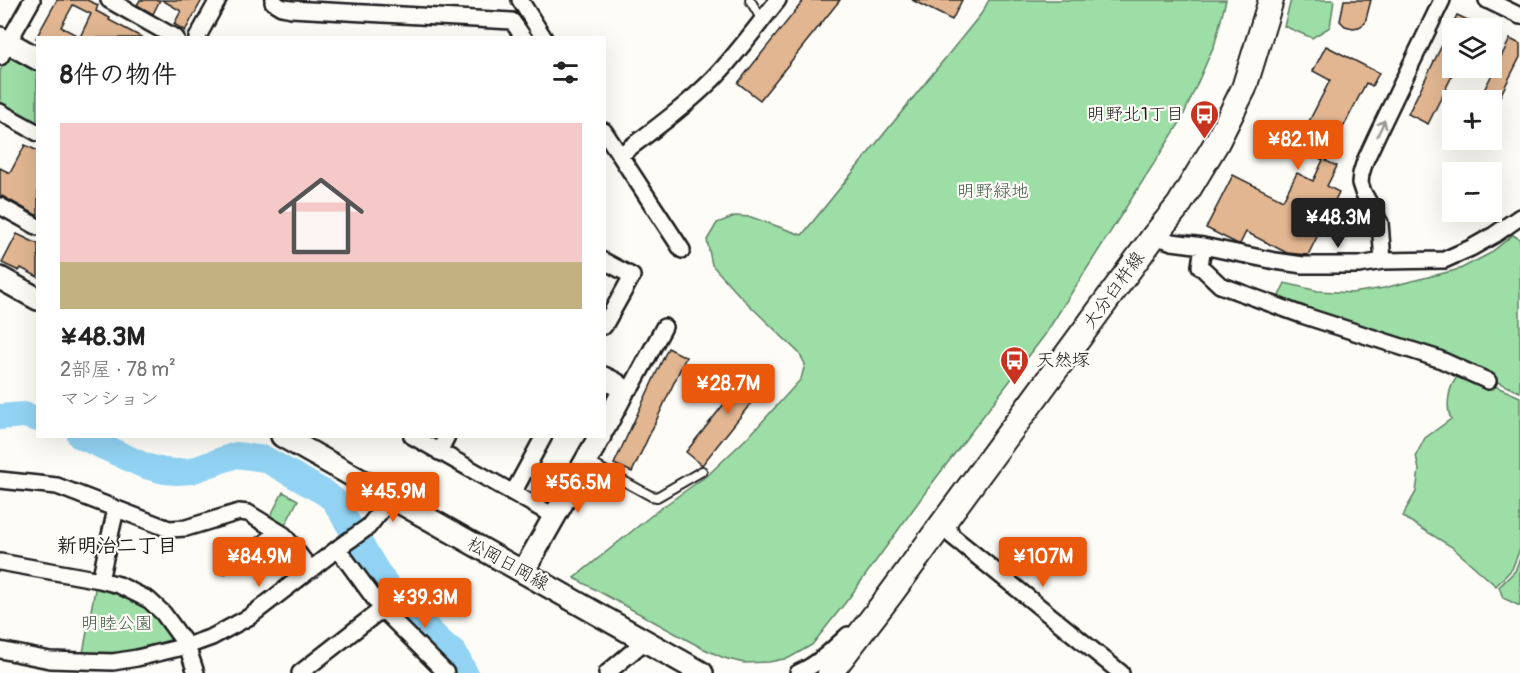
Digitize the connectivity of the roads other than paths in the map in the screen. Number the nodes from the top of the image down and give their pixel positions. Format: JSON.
{"nodes":[{"id":1,"x":32,"y":0,"type":"edge"},
{"id":2,"x":110,"y":0,"type":"edge"},
{"id":3,"x":218,"y":0,"type":"edge"},
{"id":4,"x":274,"y":0,"type":"edge"},
{"id":5,"x":520,"y":0,"type":"edge"},
{"id":6,"x":750,"y":0,"type":"edge"},
{"id":7,"x":778,"y":0,"type":"edge"},
{"id":8,"x":1271,"y":0,"type":"edge"},
{"id":9,"x":1442,"y":0,"type":"edge"},
{"id":10,"x":1487,"y":0,"type":"edge"},
{"id":11,"x":1520,"y":16,"type":"edge"},
{"id":12,"x":762,"y":20,"type":"junction"},
{"id":13,"x":173,"y":36,"type":"edge"},
{"id":14,"x":200,"y":36,"type":"edge"},
{"id":15,"x":523,"y":36,"type":"edge"},
{"id":16,"x":543,"y":36,"type":"edge"},
{"id":17,"x":3,"y":46,"type":"edge"},
{"id":18,"x":36,"y":58,"type":"edge"},
{"id":19,"x":0,"y":112,"type":"edge"},
{"id":20,"x":36,"y":132,"type":"edge"},
{"id":21,"x":606,"y":134,"type":"edge"},
{"id":22,"x":606,"y":149,"type":"edge"},
{"id":23,"x":620,"y":155,"type":"junction"},
{"id":24,"x":0,"y":206,"type":"edge"},
{"id":25,"x":1518,"y":220,"type":"edge"},
{"id":26,"x":36,"y":226,"type":"edge"},
{"id":27,"x":1154,"y":236,"type":"junction"},
{"id":28,"x":1203,"y":246,"type":"junction"},
{"id":29,"x":682,"y":250,"type":"dead end"},
{"id":30,"x":1383,"y":261,"type":"junction"},
{"id":31,"x":606,"y":262,"type":"edge"},
{"id":32,"x":0,"y":278,"type":"edge"},
{"id":33,"x":36,"y":298,"type":"edge"},
{"id":34,"x":606,"y":322,"type":"edge"},
{"id":35,"x":664,"y":327,"type":"dead end"},
{"id":36,"x":606,"y":379,"type":"edge"},
{"id":37,"x":1488,"y":381,"type":"dead end"},
{"id":38,"x":623,"y":393,"type":"junction"},
{"id":39,"x":606,"y":424,"type":"edge"},
{"id":40,"x":286,"y":438,"type":"edge"},
{"id":41,"x":415,"y":438,"type":"edge"},
{"id":42,"x":446,"y":438,"type":"edge"},
{"id":43,"x":543,"y":438,"type":"edge"},
{"id":44,"x":599,"y":438,"type":"edge"},
{"id":45,"x":439,"y":452,"type":"junction"},
{"id":46,"x":586,"y":461,"type":"junction"},
{"id":47,"x":702,"y":471,"type":"dead end"},
{"id":48,"x":0,"y":480,"type":"edge"},
{"id":49,"x":513,"y":493,"type":"junction"},
{"id":50,"x":391,"y":498,"type":"junction"},
{"id":51,"x":116,"y":509,"type":"junction"},
{"id":52,"x":554,"y":516,"type":"junction"},
{"id":53,"x":945,"y":519,"type":"junction"},
{"id":54,"x":277,"y":530,"type":"junction"},
{"id":55,"x":339,"y":548,"type":"junction"},
{"id":56,"x":0,"y":562,"type":"edge"},
{"id":57,"x":224,"y":569,"type":"dead end"},
{"id":58,"x":311,"y":570,"type":"junction"},
{"id":59,"x":523,"y":572,"type":"junction"},
{"id":60,"x":100,"y":580,"type":"junction"},
{"id":61,"x":890,"y":595,"type":"junction"},
{"id":62,"x":382,"y":609,"type":"junction"},
{"id":63,"x":645,"y":641,"type":"junction"},
{"id":64,"x":187,"y":646,"type":"junction"},
{"id":65,"x":0,"y":650,"type":"edge"},
{"id":66,"x":437,"y":670,"type":"edge"},
{"id":67,"x":702,"y":672,"type":"edge"},
{"id":68,"x":195,"y":673,"type":"edge"},
{"id":69,"x":300,"y":673,"type":"edge"},
{"id":70,"x":607,"y":673,"type":"edge"},
{"id":71,"x":798,"y":673,"type":"edge"},
{"id":72,"x":830,"y":673,"type":"edge"},
{"id":73,"x":1121,"y":673,"type":"edge"}],
"edges":[{"from":1,"to":17,"type":"street"},
{"from":2,"to":13,"type":"street"},
{"from":3,"to":14,"type":"street"},
{"from":4,"to":15,"type":"street"},
{"from":5,"to":16,"type":"street"},
{"from":6,"to":12,"type":"lane"},
{"from":7,"to":12,"type":"street"},
{"from":8,"to":27,"type":"main road","name":"大分臼杵線"},
{"from":30,"to":9,"type":"street","one_way":true},
{"from":10,"to":11,"type":"street"},
{"from":12,"to":23,"type":"street"},
{"from":17,"to":18,"type":"main road"},
{"from":19,"to":20,"type":"street"},
{"from":21,"to":23,"type":"street"},
{"from":22,"to":23,"type":"street"},
{"from":23,"to":29,"type":"street"},
{"from":24,"to":26,"type":"street"},
{"from":25,"to":30,"type":"street"},
{"from":27,"to":28,"type":"street"},
{"from":27,"to":53,"type":"main road","name":"大分臼杵線"},
{"from":28,"to":30,"type":"street"},
{"from":28,"to":37,"type":"street"},
{"from":31,"to":34,"type":"street"},
{"from":32,"to":33,"type":"main road"},
{"from":35,"to":38,"type":"street"},
{"from":36,"to":38,"type":"main road"},
{"from":38,"to":39,"type":"main road"},
{"from":40,"to":50,"type":"main road","name":"松岡日岡線"},
{"from":41,"to":45,"type":"street"},
{"from":42,"to":45,"type":"street"},
{"from":43,"to":49,"type":"street"},
{"from":44,"to":46,"type":"main road"},
{"from":45,"to":49,"type":"street"},
{"from":46,"to":47,"type":"lane"},
{"from":46,"to":52,"type":"main road"},
{"from":48,"to":51,"type":"street"},
{"from":49,"to":52,"type":"street"},
{"from":50,"to":55,"type":"street"},
{"from":50,"to":59,"type":"main road","name":"松岡日岡線"},
{"from":51,"to":54,"type":"street"},
{"from":51,"to":60,"type":"street"},
{"from":52,"to":59,"type":"main road"},
{"from":53,"to":61,"type":"main road","name":"大分臼杵線"},
{"from":53,"to":73,"type":"street"},
{"from":54,"to":57,"type":"lane"},
{"from":54,"to":58,"type":"street"},
{"from":55,"to":58,"type":"street"},
{"from":55,"to":62,"type":"street"},
{"from":56,"to":60,"type":"street"},
{"from":58,"to":64,"type":"street"},
{"from":59,"to":63,"type":"main road","name":"松岡日岡線"},
{"from":60,"to":64,"type":"street"},
{"from":61,"to":71,"type":"street"},
{"from":61,"to":72,"type":"main road","name":"大分臼杵線"},
{"from":62,"to":66,"type":"street"},
{"from":62,"to":69,"type":"street"},
{"from":63,"to":67,"type":"main road","name":"松岡日岡線"},
{"from":63,"to":70,"type":"street"},
{"from":64,"to":65,"type":"street"},
{"from":64,"to":68,"type":"street"}]}
